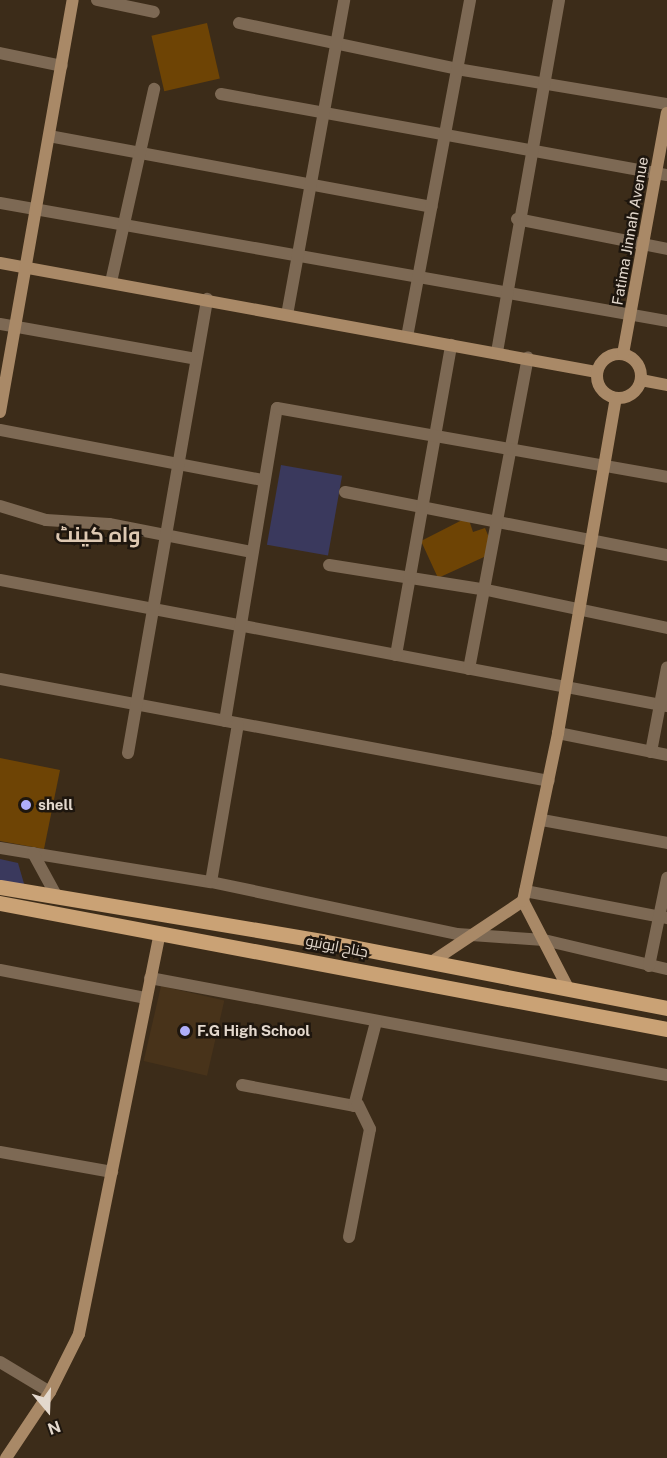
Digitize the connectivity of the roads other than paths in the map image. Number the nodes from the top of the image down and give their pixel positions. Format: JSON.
{"nodes":[{"id":1,"x":73,"y":0,"type":"edge"},
{"id":2,"x":98,"y":0,"type":"edge"},
{"id":3,"x":344,"y":0,"type":"edge"},
{"id":4,"x":470,"y":0,"type":"edge"},
{"id":5,"x":559,"y":0,"type":"edge"},
{"id":6,"x":154,"y":12,"type":"dead end"},
{"id":7,"x":239,"y":23,"type":"dead end"},
{"id":8,"x":337,"y":40,"type":"junction"},
{"id":9,"x":0,"y":53,"type":"edge"},
{"id":10,"x":62,"y":66,"type":"junction"},
{"id":11,"x":457,"y":69,"type":"junction"},
{"id":12,"x":543,"y":84,"type":"junction"},
{"id":13,"x":154,"y":89,"type":"dead end"},
{"id":14,"x":221,"y":94,"type":"dead end"},
{"id":15,"x":667,"y":104,"type":"edge"},
{"id":16,"x":323,"y":113,"type":"junction"},
{"id":17,"x":667,"y":113,"type":"edge"},
{"id":18,"x":49,"y":136,"type":"junction"},
{"id":19,"x":445,"y":136,"type":"junction"},
{"id":20,"x":140,"y":151,"type":"junction"},
{"id":21,"x":530,"y":153,"type":"junction"},
{"id":22,"x":662,"y":174,"type":"edge"},
{"id":23,"x":311,"y":182,"type":"junction"},
{"id":24,"x":0,"y":202,"type":"edge"},
{"id":25,"x":431,"y":207,"type":"junction"},
{"id":26,"x":36,"y":209,"type":"junction"},
{"id":27,"x":517,"y":219,"type":"junction"},
{"id":28,"x":121,"y":225,"type":"junction"},
{"id":29,"x":643,"y":244,"type":"junction"},
{"id":30,"x":667,"y":249,"type":"edge"},
{"id":31,"x":297,"y":256,"type":"junction"},
{"id":32,"x":0,"y":263,"type":"edge"},
{"id":33,"x":26,"y":267,"type":"junction"},
{"id":34,"x":418,"y":277,"type":"junction"},
{"id":35,"x":111,"y":282,"type":"junction"},
{"id":36,"x":506,"y":293,"type":"junction"},
{"id":37,"x":207,"y":299,"type":"junction"},
{"id":38,"x":287,"y":315,"type":"junction"},
{"id":39,"x":630,"y":315,"type":"junction"},
{"id":40,"x":667,"y":321,"type":"edge"},
{"id":41,"x":0,"y":324,"type":"edge"},
{"id":42,"x":15,"y":327,"type":"junction"},
{"id":43,"x":407,"y":337,"type":"junction"},
{"id":44,"x":451,"y":345,"type":"junction"},
{"id":45,"x":497,"y":352,"type":"junction"},
{"id":46,"x":623,"y":354,"type":"junction"},
{"id":47,"x":528,"y":358,"type":"junction"},
{"id":48,"x":196,"y":360,"type":"junction"},
{"id":49,"x":597,"y":372,"type":"junction"},
{"id":50,"x":641,"y":380,"type":"junction"},
{"id":51,"x":667,"y":385,"type":"edge"},
{"id":52,"x":616,"y":398,"type":"junction"},
{"id":53,"x":0,"y":412,"type":"edge"},
{"id":54,"x":0,"y":430,"type":"edge"},
{"id":55,"x":433,"y":435,"type":"junction"},
{"id":56,"x":510,"y":449,"type":"junction"},
{"id":57,"x":179,"y":463,"type":"junction"},
{"id":58,"x":604,"y":465,"type":"junction"},
{"id":59,"x":667,"y":477,"type":"edge"},
{"id":60,"x":263,"y":480,"type":"junction"},
{"id":61,"x":345,"y":492,"type":"dead end"},
{"id":62,"x":0,"y":506,"type":"edge"},
{"id":63,"x":421,"y":507,"type":"junction"},
{"id":64,"x":499,"y":520,"type":"junction"},
{"id":65,"x":166,"y":536,"type":"junction"},
{"id":66,"x":591,"y":539,"type":"junction"},
{"id":67,"x":252,"y":552,"type":"junction"},
{"id":68,"x":667,"y":555,"type":"edge"},
{"id":69,"x":329,"y":565,"type":"dead end"},
{"id":70,"x":409,"y":578,"type":"junction"},
{"id":71,"x":0,"y":580,"type":"edge"},
{"id":72,"x":487,"y":590,"type":"junction"},
{"id":73,"x":154,"y":609,"type":"junction"},
{"id":74,"x":578,"y":611,"type":"junction"},
{"id":75,"x":238,"y":623,"type":"junction"},
{"id":76,"x":667,"y":628,"type":"edge"},
{"id":77,"x":396,"y":655,"type":"junction"},
{"id":78,"x":667,"y":667,"type":"edge"},
{"id":79,"x":469,"y":669,"type":"junction"},
{"id":80,"x":0,"y":679,"type":"edge"},
{"id":81,"x":564,"y":688,"type":"junction"},
{"id":82,"x":136,"y":705,"type":"junction"},
{"id":83,"x":664,"y":706,"type":"edge"},
{"id":84,"x":225,"y":722,"type":"junction"},
{"id":85,"x":238,"y":724,"type":"junction"},
{"id":86,"x":558,"y":733,"type":"junction"},
{"id":87,"x":651,"y":752,"type":"junction"},
{"id":88,"x":128,"y":753,"type":"dead end"},
{"id":89,"x":667,"y":755,"type":"edge"},
{"id":90,"x":549,"y":781,"type":"junction"},
{"id":91,"x":542,"y":820,"type":"junction"},
{"id":92,"x":667,"y":843,"type":"edge"},
{"id":93,"x":0,"y":848,"type":"edge"},
{"id":94,"x":33,"y":853,"type":"junction"},
{"id":95,"x":667,"y":878,"type":"edge"},
{"id":96,"x":212,"y":882,"type":"junction"},
{"id":97,"x":0,"y":887,"type":"edge"},
{"id":98,"x":524,"y":896,"type":"junction"},
{"id":99,"x":57,"y":897,"type":"junction"},
{"id":100,"x":0,"y":903,"type":"edge"},
{"id":101,"x":664,"y":917,"type":"edge"},
{"id":102,"x":471,"y":933,"type":"junction"},
{"id":103,"x":160,"y":934,"type":"junction"},
{"id":104,"x":544,"y":940,"type":"junction"},
{"id":105,"x":430,"y":963,"type":"junction"},
{"id":106,"x":649,"y":966,"type":"junction"},
{"id":107,"x":667,"y":969,"type":"edge"},
{"id":108,"x":0,"y":970,"type":"edge"},
{"id":109,"x":150,"y":978,"type":"junction"},
{"id":110,"x":568,"y":988,"type":"junction"},
{"id":111,"x":146,"y":998,"type":"junction"},
{"id":112,"x":667,"y":1008,"type":"edge"},
{"id":113,"x":376,"y":1022,"type":"junction"},
{"id":114,"x":667,"y":1029,"type":"edge"},
{"id":115,"x":667,"y":1075,"type":"edge"},
{"id":116,"x":242,"y":1085,"type":"dead end"},
{"id":117,"x":358,"y":1104,"type":"junction"},
{"id":118,"x":0,"y":1152,"type":"edge"},
{"id":119,"x":112,"y":1172,"type":"junction"},
{"id":120,"x":349,"y":1237,"type":"dead end"},
{"id":121,"x":0,"y":1362,"type":"edge"},
{"id":122,"x":50,"y":1392,"type":"junction"},
{"id":123,"x":6,"y":1458,"type":"edge"}],
"edges":[{"from":1,"to":10,"type":"street"},
{"from":2,"to":6,"type":"street"},
{"from":3,"to":8,"type":"street"},
{"from":4,"to":11,"type":"street"},
{"from":5,"to":12,"type":"street"},
{"from":7,"to":8,"type":"street"},
{"from":8,"to":11,"type":"street"},
{"from":8,"to":16,"type":"street"},
{"from":9,"to":10,"type":"street"},
{"from":10,"to":18,"type":"street"},
{"from":11,"to":12,"type":"street"},
{"from":11,"to":19,"type":"street"},
{"from":12,"to":15,"type":"street"},
{"from":12,"to":21,"type":"street"},
{"from":13,"to":20,"type":"street"},
{"from":14,"to":16,"type":"street"},
{"from":16,"to":19,"type":"street"},
{"from":16,"to":23,"type":"street"},
{"from":17,"to":22,"type":"street","name":"Fatima Jinnah Avenue"},
{"from":18,"to":20,"type":"street"},
{"from":18,"to":26,"type":"street"},
{"from":19,"to":21,"type":"street"},
{"from":19,"to":25,"type":"street"},
{"from":20,"to":23,"type":"street"},
{"from":20,"to":28,"type":"street"},
{"from":21,"to":22,"type":"street"},
{"from":21,"to":27,"type":"street"},
{"from":22,"to":29,"type":"street","name":"Fatima Jinnah Avenue"},
{"from":23,"to":25,"type":"street"},
{"from":23,"to":31,"type":"street"},
{"from":24,"to":26,"type":"street"},
{"from":25,"to":34,"type":"street"},
{"from":26,"to":28,"type":"street"},
{"from":26,"to":33,"type":"street"},
{"from":27,"to":29,"type":"street"},
{"from":27,"to":36,"type":"street"},
{"from":28,"to":31,"type":"street"},
{"from":28,"to":35,"type":"street"},
{"from":29,"to":30,"type":"street"},
{"from":29,"to":39,"type":"street","name":"Fatima Jinnah Avenue"},
{"from":31,"to":34,"type":"street"},
{"from":31,"to":38,"type":"street"},
{"from":32,"to":33,"type":"street"},
{"from":33,"to":35,"type":"street"},
{"from":33,"to":42,"type":"street"},
{"from":34,"to":36,"type":"street"},
{"from":34,"to":43,"type":"street"},
{"from":35,"to":37,"type":"street"},
{"from":36,"to":39,"type":"street"},
{"from":36,"to":45,"type":"street"},
{"from":37,"to":38,"type":"street"},
{"from":37,"to":48,"type":"street"},
{"from":38,"to":43,"type":"street"},
{"from":39,"to":40,"type":"street"},
{"from":39,"to":46,"type":"street","name":"Fatima Jinnah Avenue"},
{"from":41,"to":42,"type":"street"},
{"from":42,"to":48,"type":"street"},
{"from":42,"to":53,"type":"street"},
{"from":43,"to":44,"type":"street"},
{"from":44,"to":45,"type":"street"},
{"from":44,"to":55,"type":"street"},
{"from":45,"to":47,"type":"street"},
{"from":46,"to":49,"type":"street"},
{"from":46,"to":50,"type":"street"},
{"from":47,"to":49,"type":"street"},
{"from":47,"to":56,"type":"street"},
{"from":48,"to":57,"type":"street"},
{"from":49,"to":52,"type":"street"},
{"from":50,"to":51,"type":"street"},
{"from":50,"to":52,"type":"street"},
{"from":52,"to":58,"type":"street"},
{"from":54,"to":57,"type":"street"},
{"from":55,"to":56,"type":"street"},
{"from":55,"to":60,"type":"street"},
{"from":55,"to":63,"type":"street"},
{"from":56,"to":58,"type":"street"},
{"from":56,"to":64,"type":"street"},
{"from":57,"to":60,"type":"street"},
{"from":57,"to":65,"type":"street"},
{"from":58,"to":59,"type":"street"},
{"from":58,"to":66,"type":"street"},
{"from":60,"to":67,"type":"street"},
{"from":61,"to":63,"type":"street"},
{"from":62,"to":65,"type":"street"},
{"from":63,"to":64,"type":"street"},
{"from":63,"to":70,"type":"street"},
{"from":64,"to":66,"type":"street"},
{"from":64,"to":72,"type":"street"},
{"from":65,"to":67,"type":"street"},
{"from":65,"to":73,"type":"street"},
{"from":66,"to":68,"type":"street"},
{"from":66,"to":74,"type":"street"},
{"from":67,"to":75,"type":"street"},
{"from":69,"to":70,"type":"street"},
{"from":70,"to":72,"type":"street"},
{"from":70,"to":77,"type":"street"},
{"from":71,"to":73,"type":"street"},
{"from":72,"to":74,"type":"street"},
{"from":72,"to":79,"type":"street"},
{"from":73,"to":75,"type":"street"},
{"from":73,"to":82,"type":"street"},
{"from":74,"to":76,"type":"street"},
{"from":74,"to":81,"type":"street"},
{"from":75,"to":77,"type":"street"},
{"from":75,"to":84,"type":"street"},
{"from":77,"to":79,"type":"street"},
{"from":78,"to":83,"type":"street"},
{"from":79,"to":81,"type":"street"},
{"from":80,"to":82,"type":"street"},
{"from":81,"to":83,"type":"street"},
{"from":81,"to":86,"type":"street"},
{"from":82,"to":84,"type":"street"},
{"from":82,"to":88,"type":"street"},
{"from":83,"to":87,"type":"street"},
{"from":84,"to":85,"type":"street"},
{"from":85,"to":90,"type":"street"},
{"from":85,"to":96,"type":"street"},
{"from":86,"to":87,"type":"street"},
{"from":86,"to":90,"type":"street"},
{"from":87,"to":89,"type":"street"},
{"from":90,"to":91,"type":"street"},
{"from":91,"to":92,"type":"street"},
{"from":91,"to":98,"type":"street"},
{"from":93,"to":94,"type":"street"},
{"from":94,"to":96,"type":"street"},
{"from":94,"to":99,"type":"street"},
{"from":95,"to":101,"type":"street"},
{"from":96,"to":102,"type":"street"},
{"from":97,"to":99,"type":"main road","name":"جناح ایونیو"},
{"from":98,"to":101,"type":"street"},
{"from":98,"to":102,"type":"street"},
{"from":98,"to":104,"type":"street"},
{"from":99,"to":105,"type":"main road","name":"جناح ایونیو"},
{"from":100,"to":103,"type":"main road","name":"جناح ایونیو"},
{"from":101,"to":106,"type":"street"},
{"from":102,"to":104,"type":"street"},
{"from":102,"to":105,"type":"street"},
{"from":103,"to":109,"type":"street"},
{"from":103,"to":114,"type":"main road","name":"جناح ایونیو"},
{"from":104,"to":106,"type":"street"},
{"from":104,"to":110,"type":"street"},
{"from":105,"to":110,"type":"main road","name":"جناح ایونیو"},
{"from":106,"to":107,"type":"street"},
{"from":108,"to":111,"type":"street"},
{"from":109,"to":111,"type":"street"},
{"from":109,"to":113,"type":"street"},
{"from":110,"to":112,"type":"main road","name":"جناح ایونیو"},
{"from":111,"to":119,"type":"street"},
{"from":113,"to":115,"type":"street"},
{"from":113,"to":117,"type":"street"},
{"from":116,"to":117,"type":"street"},
{"from":117,"to":120,"type":"street"},
{"from":118,"to":119,"type":"street"},
{"from":119,"to":122,"type":"street"},
{"from":121,"to":122,"type":"street"},
{"from":122,"to":123,"type":"street"}]}
